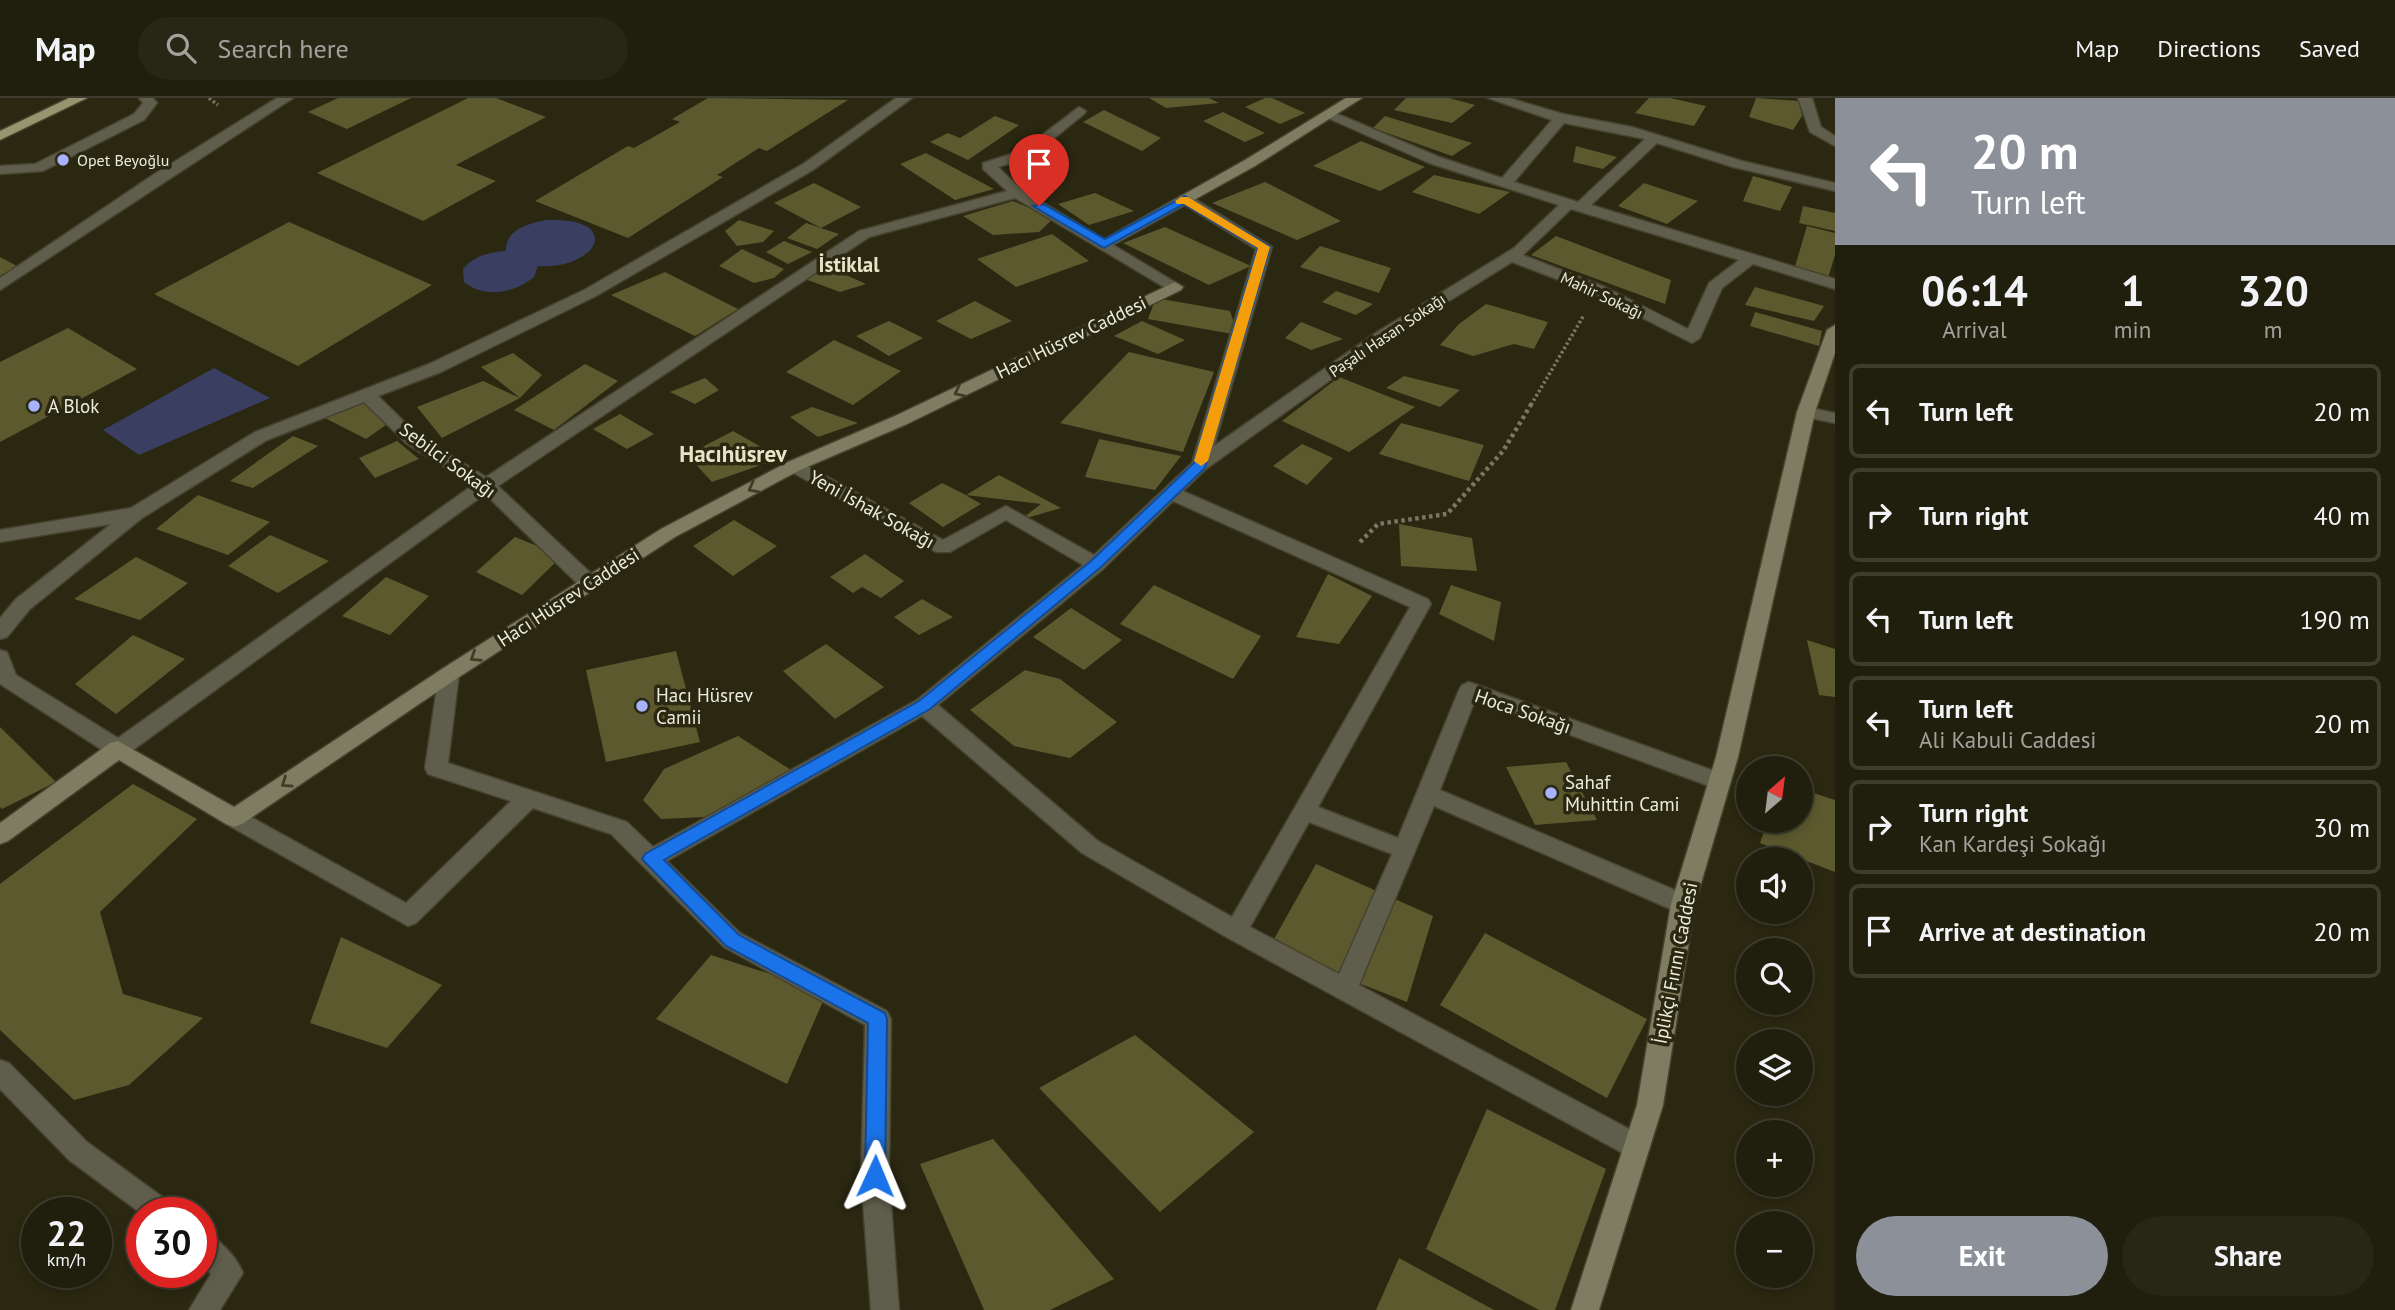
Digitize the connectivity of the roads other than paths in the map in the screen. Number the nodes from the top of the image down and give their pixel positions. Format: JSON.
{"nodes":[{"id":1,"x":80,"y":98,"type":"edge"},
{"id":2,"x":146,"y":98,"type":"edge"},
{"id":3,"x":286,"y":98,"type":"edge"},
{"id":4,"x":905,"y":98,"type":"edge"},
{"id":5,"x":1355,"y":98,"type":"edge"},
{"id":6,"x":1494,"y":98,"type":"edge"},
{"id":7,"x":1805,"y":98,"type":"edge"},
{"id":8,"x":1079,"y":111,"type":"dead end"},
{"id":9,"x":46,"y":114,"type":"junction"},
{"id":10,"x":1328,"y":115,"type":"junction"},
{"id":11,"x":1561,"y":118,"type":"junction"},
{"id":12,"x":0,"y":122,"type":"edge"},
{"id":13,"x":0,"y":136,"type":"edge"},
{"id":14,"x":1654,"y":138,"type":"junction"},
{"id":15,"x":1835,"y":142,"type":"edge"},
{"id":16,"x":0,"y":170,"type":"edge"},
{"id":17,"x":1505,"y":184,"type":"junction"},
{"id":18,"x":1835,"y":187,"type":"edge"},
{"id":19,"x":1017,"y":193,"type":"junction"},
{"id":20,"x":1185,"y":199,"type":"junction"},
{"id":21,"x":1576,"y":204,"type":"junction"},
{"id":22,"x":1104,"y":244,"type":"junction"},
{"id":23,"x":1511,"y":256,"type":"junction"},
{"id":24,"x":1751,"y":258,"type":"junction"},
{"id":25,"x":0,"y":285,"type":"edge"},
{"id":26,"x":1835,"y":285,"type":"edge"},
{"id":27,"x":1835,"y":330,"type":"edge"},
{"id":28,"x":367,"y":395,"type":"junction"},
{"id":29,"x":1806,"y":412,"type":"junction"},
{"id":30,"x":1835,"y":418,"type":"edge"},
{"id":31,"x":1200,"y":465,"type":"junction"},
{"id":32,"x":794,"y":466,"type":"junction"},
{"id":33,"x":486,"y":485,"type":"junction"},
{"id":34,"x":1171,"y":493,"type":"junction"},
{"id":35,"x":135,"y":514,"type":"junction"},
{"id":36,"x":0,"y":536,"type":"edge"},
{"id":37,"x":1096,"y":564,"type":"junction"},
{"id":38,"x":590,"y":584,"type":"junction"},
{"id":39,"x":0,"y":632,"type":"edge"},
{"id":40,"x":0,"y":657,"type":"edge"},
{"id":41,"x":449,"y":674,"type":"junction"},
{"id":42,"x":924,"y":705,"type":"junction"},
{"id":43,"x":118,"y":749,"type":"junction"},
{"id":44,"x":1720,"y":782,"type":"junction"},
{"id":45,"x":1427,"y":794,"type":"junction"},
{"id":46,"x":527,"y":800,"type":"junction"},
{"id":47,"x":1304,"y":811,"type":"junction"},
{"id":48,"x":234,"y":818,"type":"junction"},
{"id":49,"x":0,"y":835,"type":"edge"},
{"id":50,"x":1405,"y":850,"type":"junction"},
{"id":51,"x":651,"y":859,"type":"junction"},
{"id":52,"x":1683,"y":904,"type":"junction"},
{"id":53,"x":1236,"y":931,"type":"junction"},
{"id":54,"x":1345,"y":989,"type":"junction"},
{"id":55,"x":0,"y":1071,"type":"edge"},
{"id":56,"x":1637,"y":1147,"type":"junction"},
{"id":57,"x":140,"y":1197,"type":"edge"},
{"id":58,"x":217,"y":1261,"type":"edge"},
{"id":59,"x":203,"y":1310,"type":"edge"},
{"id":60,"x":885,"y":1310,"type":"edge"},
{"id":61,"x":1585,"y":1310,"type":"edge"}],
"edges":[{"from":1,"to":9,"type":"main road"},
{"from":2,"to":16,"type":"street"},
{"from":3,"to":25,"type":"street"},
{"from":4,"to":28,"type":"street"},
{"from":5,"to":10,"type":"street"},
{"from":6,"to":11,"type":"street"},
{"from":7,"to":15,"type":"street"},
{"from":8,"to":19,"type":"street"},
{"from":9,"to":12,"type":"main road"},
{"from":9,"to":13,"type":"main road"},
{"from":10,"to":17,"type":"street"},
{"from":10,"to":20,"type":"street"},
{"from":11,"to":14,"type":"street"},
{"from":11,"to":17,"type":"street"},
{"from":14,"to":18,"type":"street"},
{"from":14,"to":21,"type":"street","name":"Paşalı Hasan Sokağı"},
{"from":17,"to":21,"type":"street"},
{"from":19,"to":22,"type":"street"},
{"from":19,"to":33,"type":"street"},
{"from":20,"to":22,"type":"street"},
{"from":20,"to":31,"type":"street"},
{"from":21,"to":23,"type":"street","name":"Paşalı Hasan Sokağı"},
{"from":21,"to":24,"type":"street"},
{"from":22,"to":32,"type":"street","name":"Hacı Hüsrev Caddesi","one_way":true},
{"from":23,"to":24,"type":"street","name":"Mahir Sokağı"},
{"from":23,"to":31,"type":"street","name":"Paşalı Hasan Sokağı"},
{"from":24,"to":26,"type":"street"},
{"from":27,"to":29,"type":"street","name":"İplikçi Fırını Caddesi"},
{"from":28,"to":33,"type":"street","name":"Sebilci Sokağı"},
{"from":28,"to":35,"type":"street"},
{"from":29,"to":30,"type":"street"},
{"from":29,"to":44,"type":"street","name":"İplikçi Fırını Caddesi"},
{"from":31,"to":34,"type":"street","name":"Paşalı Hasan Sokağı"},
{"from":32,"to":37,"type":"street","name":"Yeni İshak Sokağı"},
{"from":32,"to":38,"type":"street","name":"Hacı Hüsrev Caddesi","one_way":true},
{"from":33,"to":38,"type":"street","name":"Sebilci Sokağı"},
{"from":33,"to":43,"type":"street"},
{"from":34,"to":37,"type":"street","name":"Paşalı Hasan Sokağı"},
{"from":34,"to":47,"type":"street"},
{"from":35,"to":36,"type":"street"},
{"from":35,"to":39,"type":"street"},
{"from":37,"to":42,"type":"street","name":"Paşalı Hasan Sokağı"},
{"from":38,"to":41,"type":"street","name":"Hacı Hüsrev Caddesi","one_way":true},
{"from":40,"to":43,"type":"street"},
{"from":41,"to":46,"type":"street"},
{"from":41,"to":48,"type":"street","name":"Hacı Hüsrev Caddesi","one_way":true},
{"from":42,"to":51,"type":"street","name":"Paşalı Hasan Sokağı"},
{"from":42,"to":53,"type":"street"},
{"from":43,"to":48,"type":"street"},
{"from":43,"to":49,"type":"street"},
{"from":44,"to":45,"type":"street","name":"Hoca Sokağı"},
{"from":44,"to":52,"type":"street","name":"İplikçi Fırını Caddesi"},
{"from":45,"to":50,"type":"street","name":"Hoca Sokağı"},
{"from":45,"to":52,"type":"street"},
{"from":46,"to":48,"type":"street"},
{"from":46,"to":51,"type":"street"},
{"from":47,"to":50,"type":"street"},
{"from":47,"to":53,"type":"street"},
{"from":50,"to":54,"type":"street","name":"Hoca Sokağı"},
{"from":51,"to":60,"type":"street"},
{"from":52,"to":56,"type":"street","name":"İplikçi Fırını Caddesi"},
{"from":53,"to":54,"type":"street"},
{"from":54,"to":56,"type":"street"},
{"from":55,"to":57,"type":"street"},
{"from":56,"to":61,"type":"street","name":"İplikçi Fırını Caddesi"},
{"from":58,"to":59,"type":"street"}]}
